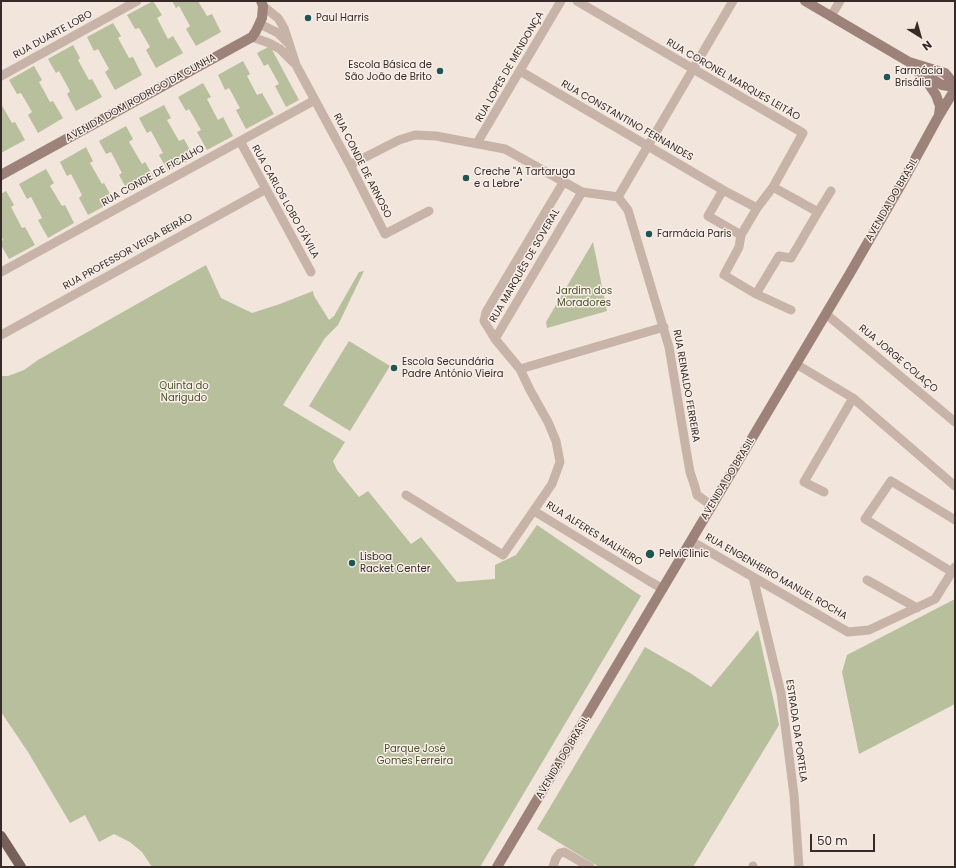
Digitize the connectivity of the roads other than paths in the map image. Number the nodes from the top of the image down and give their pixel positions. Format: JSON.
{"nodes":[{"id":1,"x":137,"y":1,"type":"edge"},
{"id":2,"x":561,"y":1,"type":"edge"},
{"id":3,"x":577,"y":1,"type":"edge"},
{"id":4,"x":733,"y":1,"type":"edge"},
{"id":5,"x":805,"y":1,"type":"edge"},
{"id":6,"x":840,"y":1,"type":"edge"},
{"id":7,"x":262,"y":4,"type":"edge"},
{"id":8,"x":831,"y":16,"type":"junction"},
{"id":9,"x":260,"y":24,"type":"junction"},
{"id":10,"x":252,"y":37,"type":"junction"},
{"id":11,"x":288,"y":43,"type":"junction"},
{"id":12,"x":909,"y":62,"type":"junction"},
{"id":13,"x":296,"y":65,"type":"junction"},
{"id":14,"x":694,"y":69,"type":"junction"},
{"id":15,"x":520,"y":71,"type":"junction"},
{"id":16,"x":919,"y":71,"type":"junction"},
{"id":17,"x":1,"y":76,"type":"edge"},
{"id":18,"x":955,"y":87,"type":"edge"},
{"id":19,"x":315,"y":100,"type":"junction"},
{"id":20,"x":937,"y":119,"type":"junction"},
{"id":21,"x":240,"y":141,"type":"junction"},
{"id":22,"x":477,"y":143,"type":"junction"},
{"id":23,"x":648,"y":146,"type":"junction"},
{"id":24,"x":350,"y":165,"type":"junction"},
{"id":25,"x":1,"y":175,"type":"edge"},
{"id":26,"x":564,"y":181,"type":"junction"},
{"id":27,"x":773,"y":186,"type":"junction"},
{"id":28,"x":266,"y":189,"type":"junction"},
{"id":29,"x":724,"y":190,"type":"junction"},
{"id":30,"x":831,"y":191,"type":"dead end"},
{"id":31,"x":582,"y":192,"type":"junction"},
{"id":32,"x":618,"y":197,"type":"junction"},
{"id":33,"x":757,"y":208,"type":"junction"},
{"id":34,"x":429,"y":210,"type":"dead end"},
{"id":35,"x":818,"y":212,"type":"junction"},
{"id":36,"x":741,"y":235,"type":"junction"},
{"id":37,"x":1,"y":272,"type":"edge"},
{"id":38,"x":311,"y":272,"type":"dead end"},
{"id":39,"x":756,"y":294,"type":"junction"},
{"id":40,"x":791,"y":310,"type":"dead end"},
{"id":41,"x":826,"y":314,"type":"junction"},
{"id":42,"x":664,"y":327,"type":"junction"},
{"id":43,"x":1,"y":335,"type":"edge"},
{"id":44,"x":495,"y":339,"type":"junction"},
{"id":45,"x":796,"y":364,"type":"junction"},
{"id":46,"x":520,"y":369,"type":"junction"},
{"id":47,"x":853,"y":398,"type":"junction"},
{"id":48,"x":955,"y":422,"type":"edge"},
{"id":49,"x":955,"y":486,"type":"edge"},
{"id":50,"x":824,"y":492,"type":"dead end"},
{"id":51,"x":406,"y":495,"type":"dead end"},
{"id":52,"x":712,"y":506,"type":"junction"},
{"id":53,"x":534,"y":510,"type":"junction"},
{"id":54,"x":955,"y":520,"type":"edge"},
{"id":55,"x":691,"y":541,"type":"junction"},
{"id":56,"x":954,"y":570,"type":"edge"},
{"id":57,"x":753,"y":577,"type":"junction"},
{"id":58,"x":867,"y":580,"type":"dead end"},
{"id":59,"x":663,"y":589,"type":"junction"},
{"id":60,"x":917,"y":608,"type":"junction"},
{"id":61,"x":1,"y":836,"type":"edge"},
{"id":62,"x":21,"y":867,"type":"edge"},
{"id":63,"x":498,"y":867,"type":"edge"},
{"id":64,"x":553,"y":867,"type":"edge"},
{"id":65,"x":590,"y":867,"type":"edge"},
{"id":66,"x":799,"y":867,"type":"edge"}],
"edges":[{"from":1,"to":17,"type":"street","name":"RUA DUARTE LOBO"},
{"from":2,"to":15,"type":"street","name":"RUA LOPES DE MENDONÇA"},
{"from":3,"to":14,"type":"street","name":"RUA CORONEL MARQUES LEITÃO"},
{"from":4,"to":14,"type":"street"},
{"from":5,"to":8,"type":"main road"},
{"from":6,"to":8,"type":"street"},
{"from":7,"to":9,"type":"main road","name":"AVENIDA DOM RODRIGO DA CUNHA"},
{"from":7,"to":11,"type":"street","name":"RUA CONDE DE ARNOSO"},
{"from":8,"to":12,"type":"main road"},
{"from":9,"to":10,"type":"main road","name":"AVENIDA DOM RODRIGO DA CUNHA"},
{"from":9,"to":11,"type":"street"},
{"from":10,"to":13,"type":"street","name":"RUA CONDE DE ARNOSO"},
{"from":10,"to":25,"type":"main road","name":"AVENIDA DOM RODRIGO DA CUNHA"},
{"from":11,"to":13,"type":"street","name":"RUA CONDE DE ARNOSO"},
{"from":12,"to":16,"type":"main road"},
{"from":12,"to":18,"type":"main road"},
{"from":13,"to":19,"type":"street","name":"RUA CONDE DE ARNOSO"},
{"from":14,"to":23,"type":"street"},
{"from":14,"to":27,"type":"street","name":"RUA CORONEL MARQUES LEITÃO"},
{"from":15,"to":22,"type":"street","name":"RUA LOPES DE MENDONÇA"},
{"from":15,"to":23,"type":"street","name":"RUA CONSTANTINO FERNANDES"},
{"from":16,"to":18,"type":"main road"},
{"from":16,"to":20,"type":"main road"},
{"from":18,"to":20,"type":"main road","name":"AVENIDA DO BRASIL"},
{"from":19,"to":21,"type":"street","name":"RUA CONDE DE FICALHO"},
{"from":19,"to":24,"type":"street","name":"RUA CONDE DE ARNOSO"},
{"from":20,"to":41,"type":"main road","name":"AVENIDA DO BRASIL"},
{"from":21,"to":28,"type":"street","name":"RUA CARLOS LOBO D'ÁVILA"},
{"from":21,"to":37,"type":"street","name":"RUA CONDE DE FICALHO"},
{"from":22,"to":24,"type":"street"},
{"from":22,"to":26,"type":"street"},
{"from":23,"to":29,"type":"street","name":"RUA CONSTANTINO FERNANDES"},
{"from":23,"to":32,"type":"street"},
{"from":24,"to":34,"type":"street","name":"RUA CONDE DE ARNOSO"},
{"from":26,"to":31,"type":"street"},
{"from":26,"to":44,"type":"street","name":"RUA MARQUÊS DE SOVERAL"},
{"from":27,"to":33,"type":"street","name":"RUA CORONEL MARQUES LEITÃO"},
{"from":27,"to":35,"type":"street"},
{"from":28,"to":38,"type":"street","name":"RUA CARLOS LOBO D'ÁVILA"},
{"from":28,"to":43,"type":"street","name":"RUA PROFESSOR VEIGA BEIRÃO"},
{"from":29,"to":33,"type":"street","name":"RUA CONSTANTINO FERNANDES"},
{"from":29,"to":36,"type":"street"},
{"from":30,"to":35,"type":"street"},
{"from":31,"to":32,"type":"street"},
{"from":31,"to":44,"type":"street","name":"RUA MARQUÊS DE SOVERAL"},
{"from":32,"to":42,"type":"street","name":"RUA REINALDO FERREIRA"},
{"from":33,"to":36,"type":"street","name":"RUA CORONEL MARQUES LEITÃO"},
{"from":35,"to":39,"type":"street"},
{"from":36,"to":39,"type":"street","name":"RUA CORONEL MARQUES LEITÃO"},
{"from":39,"to":40,"type":"street"},
{"from":41,"to":45,"type":"main road","name":"AVENIDA DO BRASIL"},
{"from":41,"to":48,"type":"street","name":"RUA JORGE COLAÇO"},
{"from":42,"to":46,"type":"street"},
{"from":42,"to":52,"type":"street","name":"RUA REINALDO FERREIRA"},
{"from":44,"to":46,"type":"street"},
{"from":45,"to":47,"type":"street"},
{"from":45,"to":52,"type":"main road","name":"AVENIDA DO BRASIL"},
{"from":46,"to":53,"type":"street"},
{"from":47,"to":49,"type":"street"},
{"from":47,"to":50,"type":"street"},
{"from":51,"to":53,"type":"street","name":"RUA ALFERES MALHEIRO"},
{"from":52,"to":55,"type":"main road","name":"AVENIDA DO BRASIL"},
{"from":53,"to":59,"type":"street","name":"RUA ALFERES MALHEIRO"},
{"from":54,"to":56,"type":"street","name":"RUA ENGENHEIRO MANUEL ROCHA"},
{"from":55,"to":57,"type":"street","name":"RUA ENGENHEIRO MANUEL ROCHA"},
{"from":55,"to":59,"type":"main road","name":"AVENIDA DO BRASIL"},
{"from":56,"to":60,"type":"street","name":"RUA ENGENHEIRO MANUEL ROCHA"},
{"from":57,"to":60,"type":"street","name":"RUA ENGENHEIRO MANUEL ROCHA"},
{"from":57,"to":66,"type":"street","name":"ESTRADA DA PORTELA"},
{"from":58,"to":60,"type":"street"},
{"from":59,"to":63,"type":"main road","name":"AVENIDA DO BRASIL"},
{"from":61,"to":62,"type":"main road"},
{"from":64,"to":65,"type":"street"}]}
